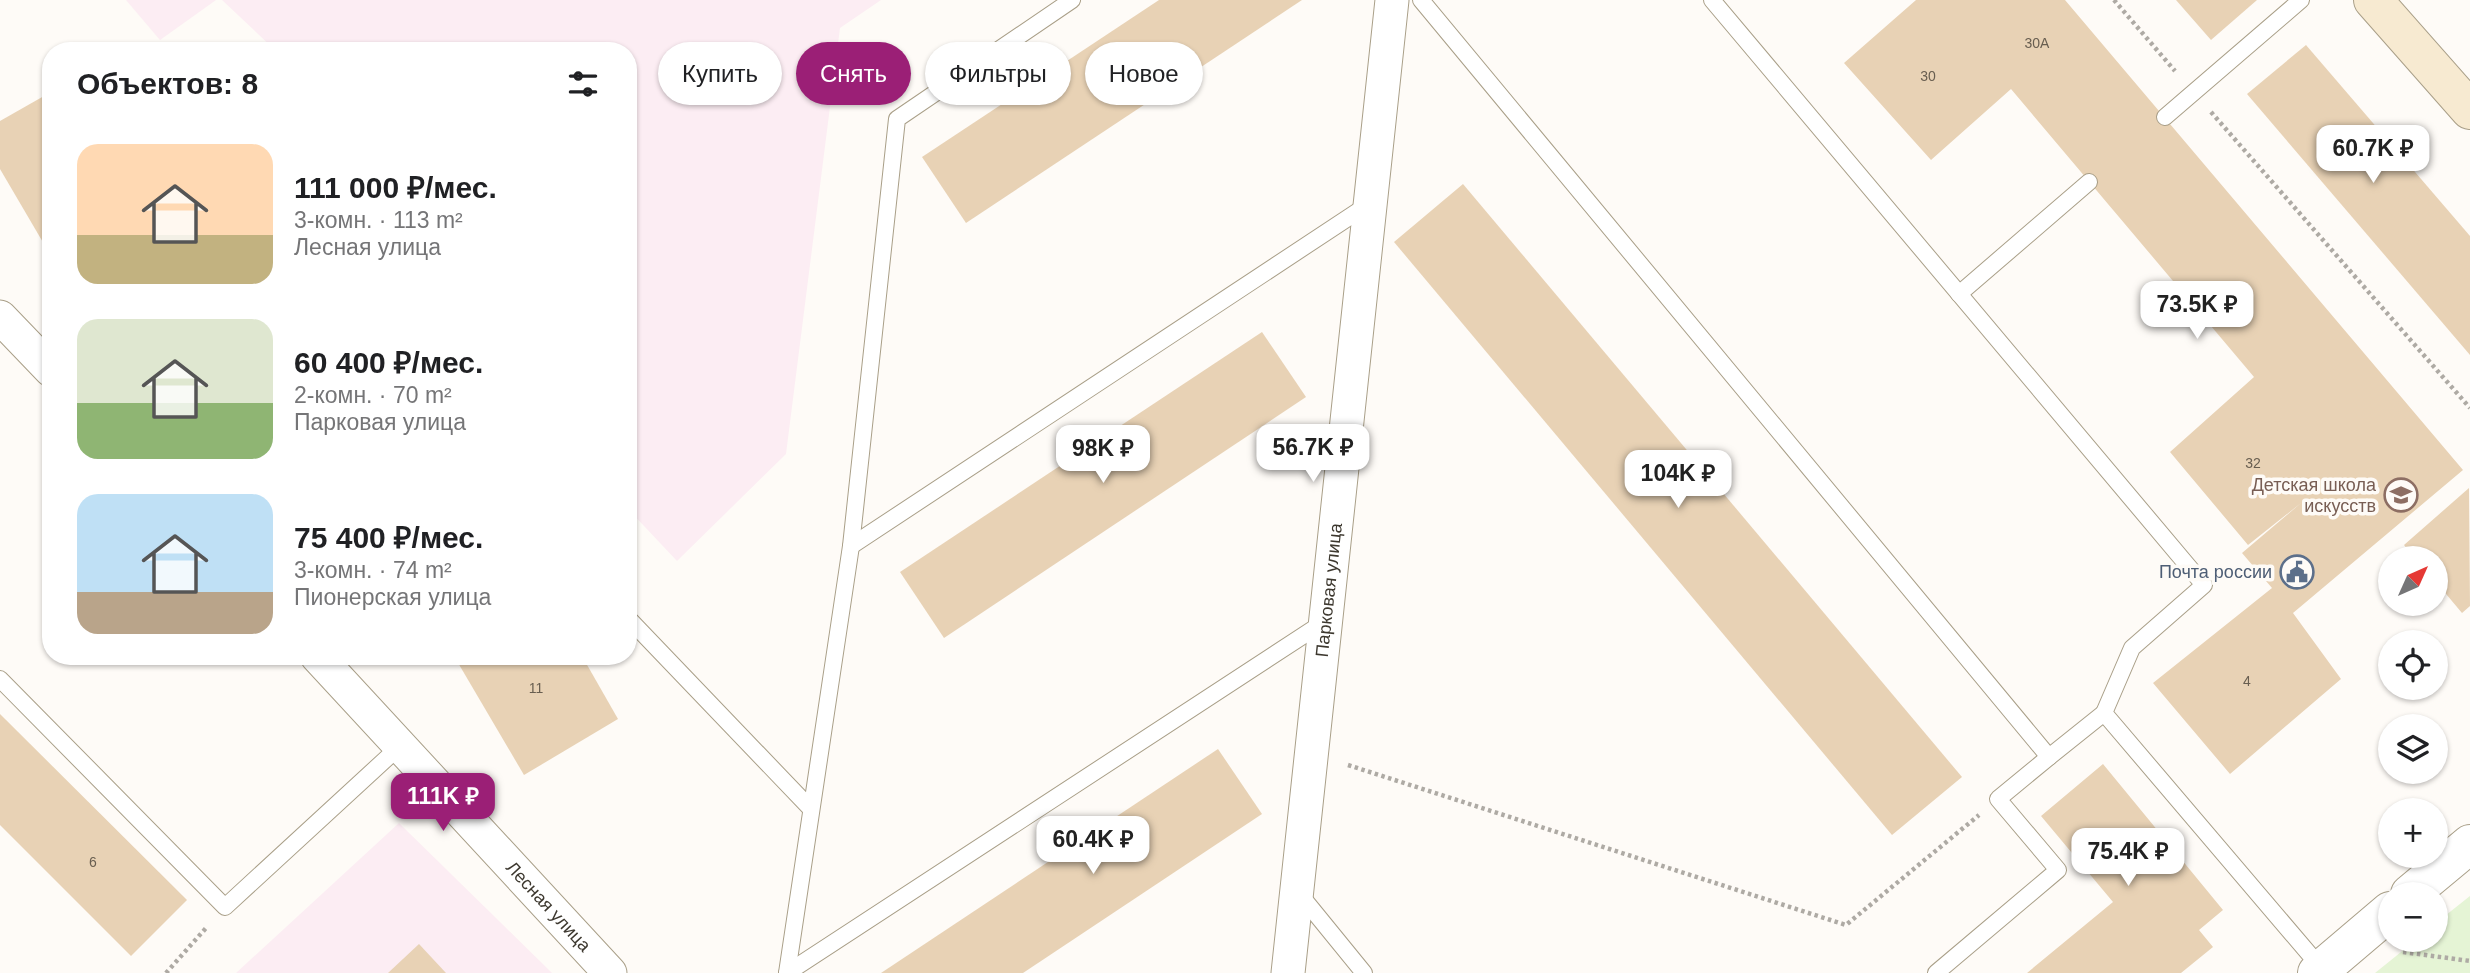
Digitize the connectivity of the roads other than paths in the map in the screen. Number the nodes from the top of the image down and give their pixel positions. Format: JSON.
{"nodes":[{"id":1,"x":1072,"y":0,"type":"edge"},
{"id":2,"x":1392,"y":0,"type":"edge"},
{"id":3,"x":1421,"y":0,"type":"edge"},
{"id":4,"x":1712,"y":0,"type":"edge"},
{"id":5,"x":2301,"y":0,"type":"edge"},
{"id":6,"x":2373,"y":0,"type":"edge"},
{"id":7,"x":2470,"y":110,"type":"edge"},
{"id":8,"x":2165,"y":117,"type":"dead end"},
{"id":9,"x":2089,"y":182,"type":"dead end"},
{"id":10,"x":1370,"y":203,"type":"junction"},
{"id":11,"x":1959,"y":294,"type":"junction"},
{"id":12,"x":0,"y":317,"type":"edge"},
{"id":13,"x":42,"y":361,"type":"edge"},
{"id":14,"x":851,"y":546,"type":"junction"},
{"id":15,"x":1325,"y":621,"type":"junction"},
{"id":16,"x":637,"y":627,"type":"edge"},
{"id":17,"x":325,"y":665,"type":"edge"},
{"id":18,"x":0,"y":679,"type":"edge"},
{"id":19,"x":2104,"y":713,"type":"junction"},
{"id":20,"x":400,"y":746,"type":"junction"},
{"id":21,"x":2049,"y":757,"type":"junction"},
{"id":22,"x":811,"y":809,"type":"junction"},
{"id":23,"x":2470,"y":844,"type":"edge"},
{"id":24,"x":2424,"y":882,"type":"edge"},
{"id":25,"x":1296,"y":890,"type":"junction"},
{"id":26,"x":2378,"y":921,"type":"edge"},
{"id":27,"x":2330,"y":962,"type":"edge"},
{"id":28,"x":610,"y":973,"type":"edge"},
{"id":29,"x":787,"y":973,"type":"edge"},
{"id":30,"x":1287,"y":973,"type":"edge"},
{"id":31,"x":1364,"y":973,"type":"edge"},
{"id":32,"x":1937,"y":973,"type":"edge"}],
"edges":[{"from":1,"to":14,"type":"lane"},
{"from":2,"to":10,"type":"street","name":"Парковая улица"},
{"from":3,"to":21,"type":"lane"},
{"from":4,"to":11,"type":"lane"},
{"from":5,"to":8,"type":"lane"},
{"from":6,"to":7,"type":"main road"},
{"from":9,"to":11,"type":"lane"},
{"from":10,"to":14,"type":"lane"},
{"from":10,"to":15,"type":"street","name":"Парковая улица"},
{"from":11,"to":19,"type":"lane"},
{"from":12,"to":13,"type":"street"},
{"from":14,"to":22,"type":"lane"},
{"from":15,"to":25,"type":"street","name":"Парковая улица"},
{"from":15,"to":29,"type":"lane"},
{"from":16,"to":22,"type":"lane"},
{"from":17,"to":20,"type":"street","name":"Лесная улица"},
{"from":18,"to":20,"type":"lane"},
{"from":19,"to":21,"type":"lane"},
{"from":19,"to":27,"type":"lane"},
{"from":20,"to":28,"type":"street","name":"Лесная улица"},
{"from":21,"to":32,"type":"lane"},
{"from":22,"to":29,"type":"lane"},
{"from":23,"to":24,"type":"street"},
{"from":25,"to":30,"type":"street","name":"Парковая улица"},
{"from":25,"to":31,"type":"lane"},
{"from":26,"to":27,"type":"street"}]}
